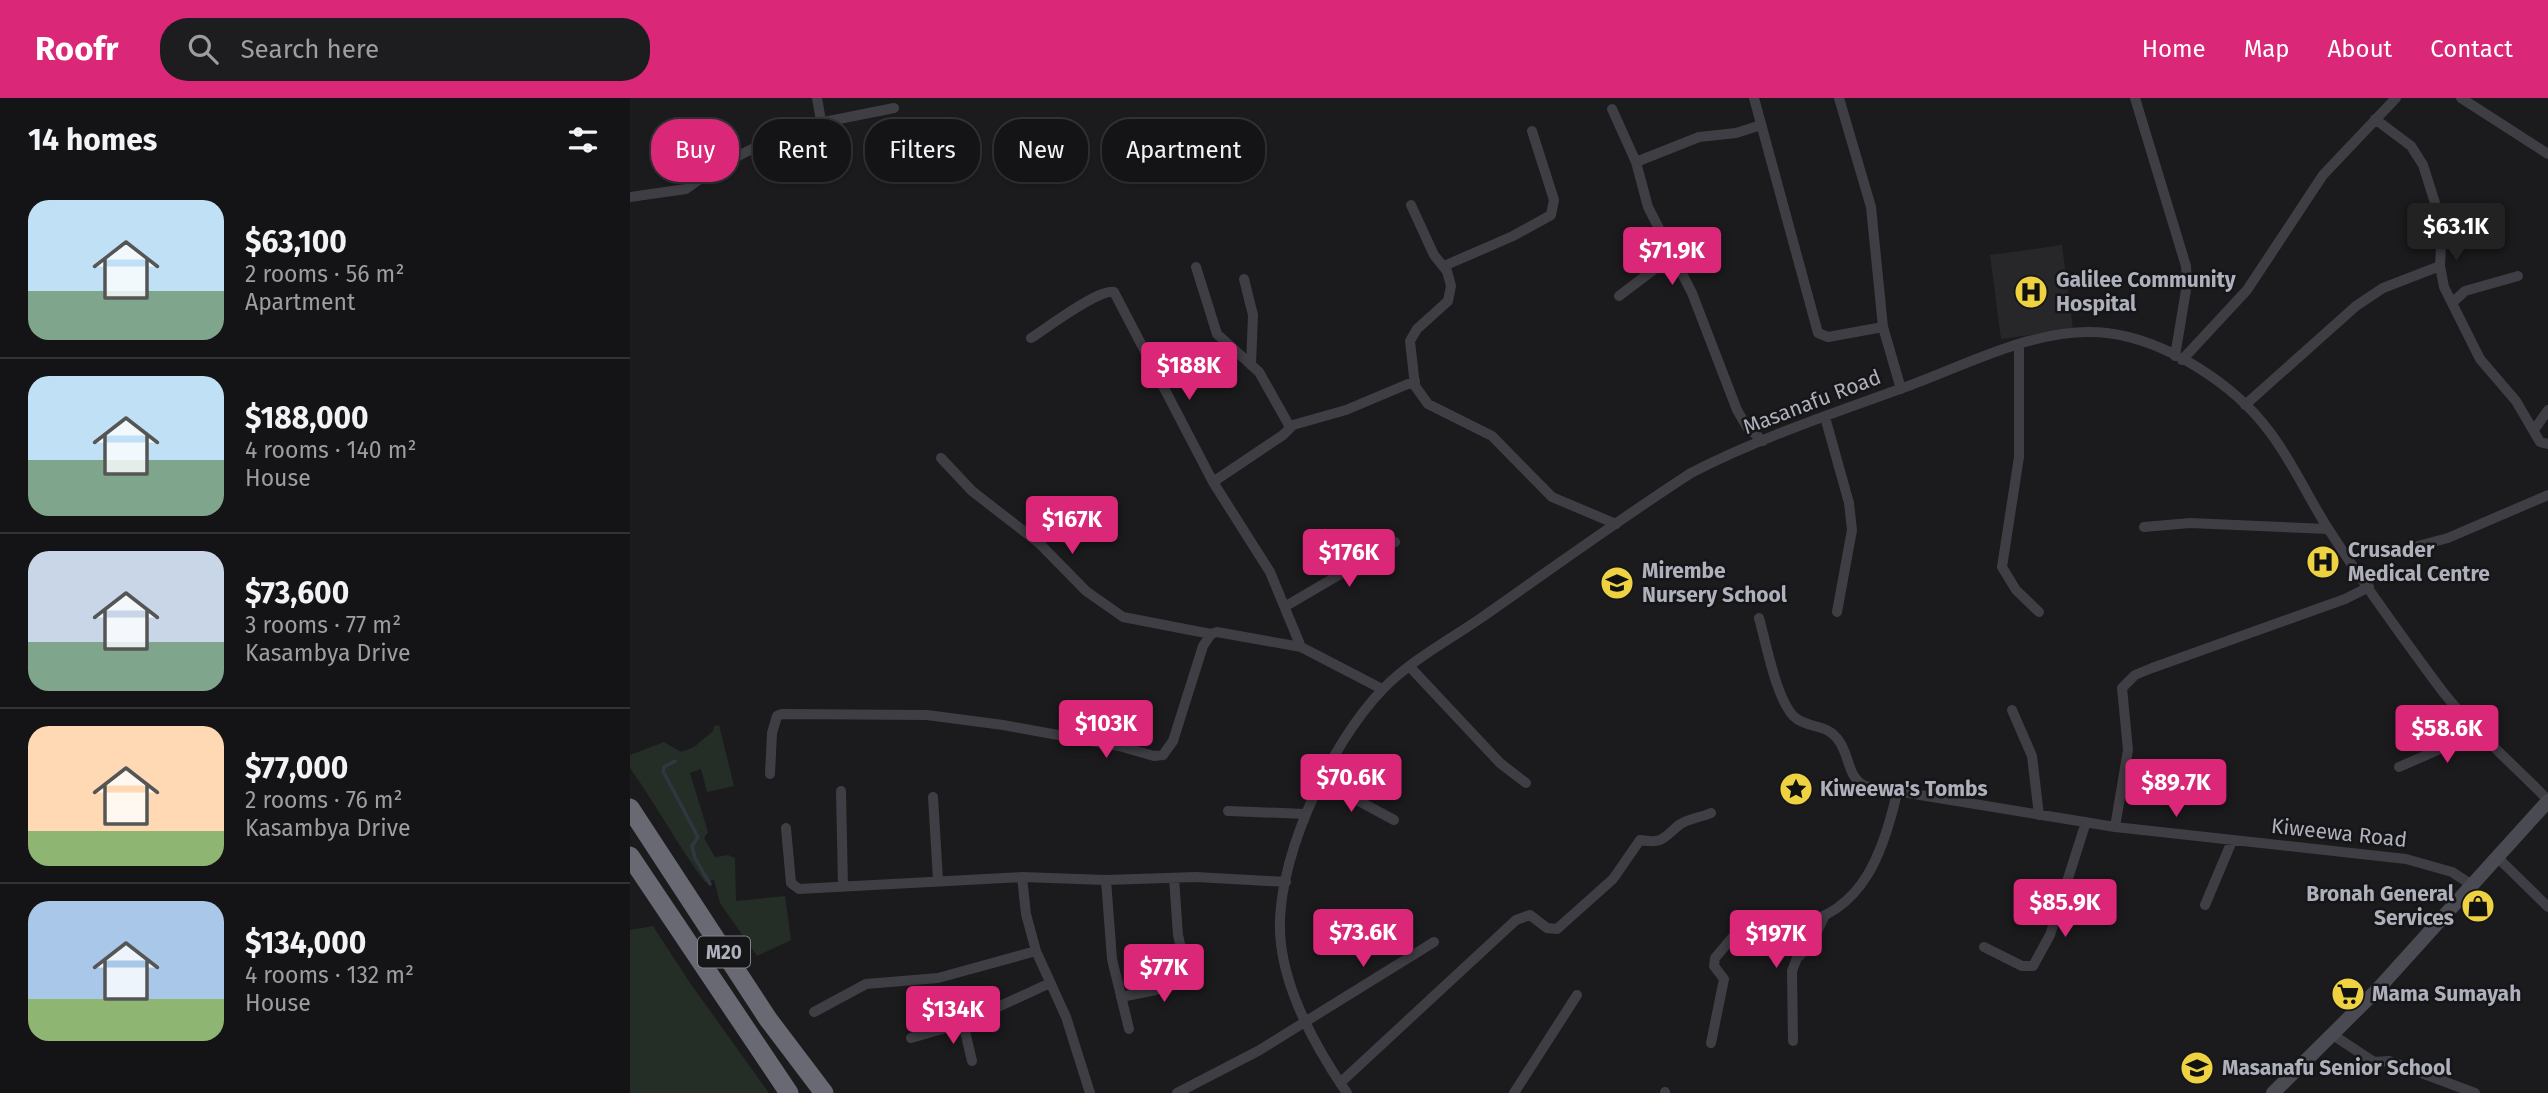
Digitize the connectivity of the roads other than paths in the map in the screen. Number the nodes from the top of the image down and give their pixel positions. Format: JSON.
{"nodes":[{"id":1,"x":817,"y":98,"type":"edge"},
{"id":2,"x":1754,"y":98,"type":"edge"},
{"id":3,"x":1839,"y":98,"type":"edge"},
{"id":4,"x":2135,"y":98,"type":"edge"},
{"id":5,"x":2460,"y":98,"type":"edge"},
{"id":6,"x":2394,"y":99,"type":"edge"},
{"id":7,"x":894,"y":108,"type":"dead end"},
{"id":8,"x":1612,"y":109,"type":"dead end"},
{"id":9,"x":821,"y":119,"type":"edge"},
{"id":10,"x":832,"y":119,"type":"edge"},
{"id":11,"x":2375,"y":119,"type":"junction"},
{"id":12,"x":1761,"y":125,"type":"junction"},
{"id":13,"x":1532,"y":131,"type":"dead end"},
{"id":14,"x":753,"y":148,"type":"edge"},
{"id":15,"x":2548,"y":154,"type":"edge"},
{"id":16,"x":1636,"y":162,"type":"junction"},
{"id":17,"x":630,"y":197,"type":"edge"},
{"id":18,"x":1411,"y":205,"type":"dead end"},
{"id":19,"x":1673,"y":255,"type":"junction"},
{"id":20,"x":1196,"y":267,"type":"dead end"},
{"id":21,"x":1444,"y":267,"type":"junction"},
{"id":22,"x":2440,"y":267,"type":"junction"},
{"id":23,"x":2518,"y":276,"type":"dead end"},
{"id":24,"x":1244,"y":279,"type":"dead end"},
{"id":25,"x":1619,"y":296,"type":"dead end"},
{"id":26,"x":2452,"y":303,"type":"junction"},
{"id":27,"x":1883,"y":327,"type":"junction"},
{"id":28,"x":1031,"y":338,"type":"dead end"},
{"id":29,"x":2019,"y":346,"type":"junction"},
{"id":30,"x":2179,"y":358,"type":"junction"},
{"id":31,"x":1251,"y":365,"type":"junction"},
{"id":32,"x":1415,"y":381,"type":"junction"},
{"id":33,"x":1901,"y":389,"type":"junction"},
{"id":34,"x":2245,"y":405,"type":"junction"},
{"id":35,"x":2548,"y":411,"type":"edge"},
{"id":36,"x":1825,"y":417,"type":"junction"},
{"id":37,"x":1290,"y":427,"type":"junction"},
{"id":38,"x":2534,"y":429,"type":"junction"},
{"id":39,"x":1763,"y":441,"type":"junction"},
{"id":40,"x":2548,"y":444,"type":"edge"},
{"id":41,"x":941,"y":458,"type":"dead end"},
{"id":42,"x":1213,"y":482,"type":"junction"},
{"id":43,"x":2548,"y":495,"type":"edge"},
{"id":44,"x":1616,"y":524,"type":"junction"},
{"id":45,"x":2144,"y":527,"type":"dead end"},
{"id":46,"x":2328,"y":529,"type":"junction"},
{"id":47,"x":1395,"y":542,"type":"dead end"},
{"id":48,"x":2414,"y":547,"type":"dead end"},
{"id":49,"x":2369,"y":587,"type":"junction"},
{"id":50,"x":1286,"y":606,"type":"junction"},
{"id":51,"x":1837,"y":612,"type":"dead end"},
{"id":52,"x":2039,"y":612,"type":"dead end"},
{"id":53,"x":1759,"y":618,"type":"dead end"},
{"id":54,"x":1211,"y":635,"type":"junction"},
{"id":55,"x":1301,"y":647,"type":"junction"},
{"id":56,"x":1410,"y":667,"type":"junction"},
{"id":57,"x":1382,"y":689,"type":"junction"},
{"id":58,"x":2012,"y":710,"type":"dead end"},
{"id":59,"x":2481,"y":731,"type":"junction"},
{"id":60,"x":2399,"y":766,"type":"dead end"},
{"id":61,"x":770,"y":774,"type":"dead end"},
{"id":62,"x":1322,"y":781,"type":"junction"},
{"id":63,"x":1526,"y":783,"type":"dead end"},
{"id":64,"x":841,"y":791,"type":"dead end"},
{"id":65,"x":1898,"y":793,"type":"junction"},
{"id":66,"x":933,"y":797,"type":"dead end"},
{"id":67,"x":2548,"y":800,"type":"edge"},
{"id":68,"x":630,"y":808,"type":"edge"},
{"id":69,"x":1228,"y":811,"type":"dead end"},
{"id":70,"x":1711,"y":813,"type":"dead end"},
{"id":71,"x":1306,"y":814,"type":"junction"},
{"id":72,"x":2039,"y":814,"type":"junction"},
{"id":73,"x":1394,"y":820,"type":"dead end"},
{"id":74,"x":2086,"y":822,"type":"junction"},
{"id":75,"x":2115,"y":827,"type":"junction"},
{"id":76,"x":786,"y":828,"type":"dead end"},
{"id":77,"x":2232,"y":841,"type":"junction"},
{"id":78,"x":630,"y":856,"type":"edge"},
{"id":79,"x":2496,"y":856,"type":"junction"},
{"id":80,"x":1022,"y":877,"type":"junction"},
{"id":81,"x":1174,"y":878,"type":"junction"},
{"id":82,"x":938,"y":880,"type":"junction"},
{"id":83,"x":1105,"y":880,"type":"junction"},
{"id":84,"x":1286,"y":882,"type":"junction"},
{"id":85,"x":2472,"y":885,"type":"junction"},
{"id":86,"x":843,"y":887,"type":"junction"},
{"id":87,"x":2205,"y":905,"type":"dead end"},
{"id":88,"x":2548,"y":906,"type":"edge"},
{"id":89,"x":1825,"y":915,"type":"junction"},
{"id":90,"x":1434,"y":942,"type":"dead end"},
{"id":91,"x":1984,"y":947,"type":"dead end"},
{"id":92,"x":1036,"y":951,"type":"junction"},
{"id":93,"x":1050,"y":984,"type":"junction"},
{"id":94,"x":1577,"y":995,"type":"dead end"},
{"id":95,"x":1121,"y":997,"type":"junction"},
{"id":96,"x":814,"y":1012,"type":"dead end"},
{"id":97,"x":1307,"y":1021,"type":"junction"},
{"id":98,"x":963,"y":1024,"type":"junction"},
{"id":99,"x":1129,"y":1029,"type":"dead end"},
{"id":100,"x":2333,"y":1035,"type":"junction"},
{"id":101,"x":911,"y":1038,"type":"dead end"},
{"id":102,"x":1793,"y":1041,"type":"dead end"},
{"id":103,"x":1712,"y":1043,"type":"dead end"},
{"id":104,"x":972,"y":1061,"type":"dead end"},
{"id":105,"x":1344,"y":1088,"type":"edge"},
{"id":106,"x":789,"y":1093,"type":"edge"},
{"id":107,"x":824,"y":1093,"type":"edge"},
{"id":108,"x":1090,"y":1093,"type":"edge"},
{"id":109,"x":1177,"y":1093,"type":"edge"},
{"id":110,"x":1514,"y":1093,"type":"edge"},
{"id":111,"x":2273,"y":1093,"type":"edge"},
{"id":112,"x":2475,"y":1093,"type":"edge"}],
"edges":[{"from":1,"to":9,"type":"street"},
{"from":2,"to":12,"type":"street"},
{"from":3,"to":27,"type":"street"},
{"from":4,"to":30,"type":"street"},
{"from":5,"to":15,"type":"street"},
{"from":6,"to":11,"type":"street"},
{"from":7,"to":10,"type":"street"},
{"from":8,"to":16,"type":"street"},
{"from":11,"to":22,"type":"street"},
{"from":11,"to":30,"type":"street"},
{"from":12,"to":16,"type":"street"},
{"from":12,"to":27,"type":"street"},
{"from":13,"to":21,"type":"street"},
{"from":14,"to":17,"type":"street"},
{"from":16,"to":19,"type":"street"},
{"from":18,"to":21,"type":"street"},
{"from":19,"to":25,"type":"street"},
{"from":19,"to":39,"type":"street"},
{"from":20,"to":31,"type":"street"},
{"from":21,"to":32,"type":"street"},
{"from":22,"to":26,"type":"street"},
{"from":22,"to":34,"type":"street"},
{"from":23,"to":26,"type":"street"},
{"from":24,"to":31,"type":"street"},
{"from":26,"to":38,"type":"street"},
{"from":27,"to":33,"type":"street"},
{"from":28,"to":42,"type":"street"},
{"from":29,"to":30,"type":"street","name":"Masanafu Road"},
{"from":29,"to":33,"type":"street","name":"Masanafu Road"},
{"from":29,"to":52,"type":"street"},
{"from":30,"to":34,"type":"street","name":"Masanafu Road"},
{"from":31,"to":37,"type":"street"},
{"from":32,"to":37,"type":"street"},
{"from":32,"to":44,"type":"street"},
{"from":33,"to":36,"type":"street","name":"Masanafu Road"},
{"from":34,"to":46,"type":"street","name":"Masanafu Road"},
{"from":35,"to":38,"type":"street"},
{"from":36,"to":39,"type":"street","name":"Masanafu Road"},
{"from":36,"to":51,"type":"street"},
{"from":37,"to":42,"type":"street"},
{"from":38,"to":40,"type":"street"},
{"from":39,"to":44,"type":"street","name":"Masanafu Road"},
{"from":41,"to":54,"type":"street"},
{"from":42,"to":50,"type":"street"},
{"from":43,"to":48,"type":"street"},
{"from":44,"to":56,"type":"street","name":"Masanafu Road"},
{"from":45,"to":46,"type":"street"},
{"from":46,"to":49,"type":"street","name":"Masanafu Road"},
{"from":47,"to":50,"type":"street"},
{"from":49,"to":59,"type":"street","name":"Masanafu Road"},
{"from":49,"to":75,"type":"street"},
{"from":50,"to":55,"type":"street"},
{"from":53,"to":65,"type":"street","name":"Kiweewa Road"},
{"from":54,"to":55,"type":"street"},
{"from":54,"to":61,"type":"street"},
{"from":55,"to":57,"type":"street"},
{"from":56,"to":57,"type":"street","name":"Masanafu Road"},
{"from":56,"to":63,"type":"street"},
{"from":57,"to":62,"type":"street","name":"Masanafu Road"},
{"from":58,"to":72,"type":"street"},
{"from":59,"to":60,"type":"street"},
{"from":59,"to":67,"type":"street","name":"Masanafu Road"},
{"from":62,"to":71,"type":"street","name":"Masanafu Road"},
{"from":62,"to":73,"type":"street"},
{"from":64,"to":86,"type":"street"},
{"from":65,"to":72,"type":"street","name":"Kiweewa Road"},
{"from":65,"to":89,"type":"street"},
{"from":66,"to":82,"type":"street"},
{"from":67,"to":79,"type":"main road"},
{"from":68,"to":107,"type":"highway","number":"M20"},
{"from":69,"to":71,"type":"street"},
{"from":70,"to":105,"type":"street"},
{"from":71,"to":84,"type":"street","name":"Masanafu Road"},
{"from":72,"to":74,"type":"street","name":"Kiweewa Road"},
{"from":74,"to":75,"type":"street","name":"Kiweewa Road"},
{"from":74,"to":91,"type":"street"},
{"from":75,"to":77,"type":"street","name":"Kiweewa Road"},
{"from":76,"to":86,"type":"street"},
{"from":77,"to":85,"type":"street","name":"Kiweewa Road"},
{"from":77,"to":87,"type":"street"},
{"from":78,"to":106,"type":"highway","number":"M20"},
{"from":79,"to":85,"type":"main road"},
{"from":79,"to":88,"type":"street"},
{"from":80,"to":82,"type":"street"},
{"from":80,"to":83,"type":"street"},
{"from":80,"to":92,"type":"street"},
{"from":81,"to":83,"type":"street"},
{"from":81,"to":84,"type":"street"},
{"from":81,"to":95,"type":"street"},
{"from":82,"to":86,"type":"street"},
{"from":83,"to":95,"type":"street"},
{"from":84,"to":97,"type":"street","name":"Masanafu Road"},
{"from":85,"to":100,"type":"main road"},
{"from":89,"to":102,"type":"street"},
{"from":89,"to":103,"type":"street"},
{"from":90,"to":97,"type":"street"},
{"from":92,"to":93,"type":"street"},
{"from":92,"to":96,"type":"street"},
{"from":93,"to":98,"type":"street"},
{"from":93,"to":108,"type":"street"},
{"from":94,"to":110,"type":"street"},
{"from":95,"to":99,"type":"street"},
{"from":97,"to":105,"type":"street","name":"Masanafu Road"},
{"from":97,"to":109,"type":"street"},
{"from":98,"to":101,"type":"street"},
{"from":98,"to":104,"type":"street"},
{"from":100,"to":111,"type":"main road"},
{"from":100,"to":112,"type":"street"}]}
